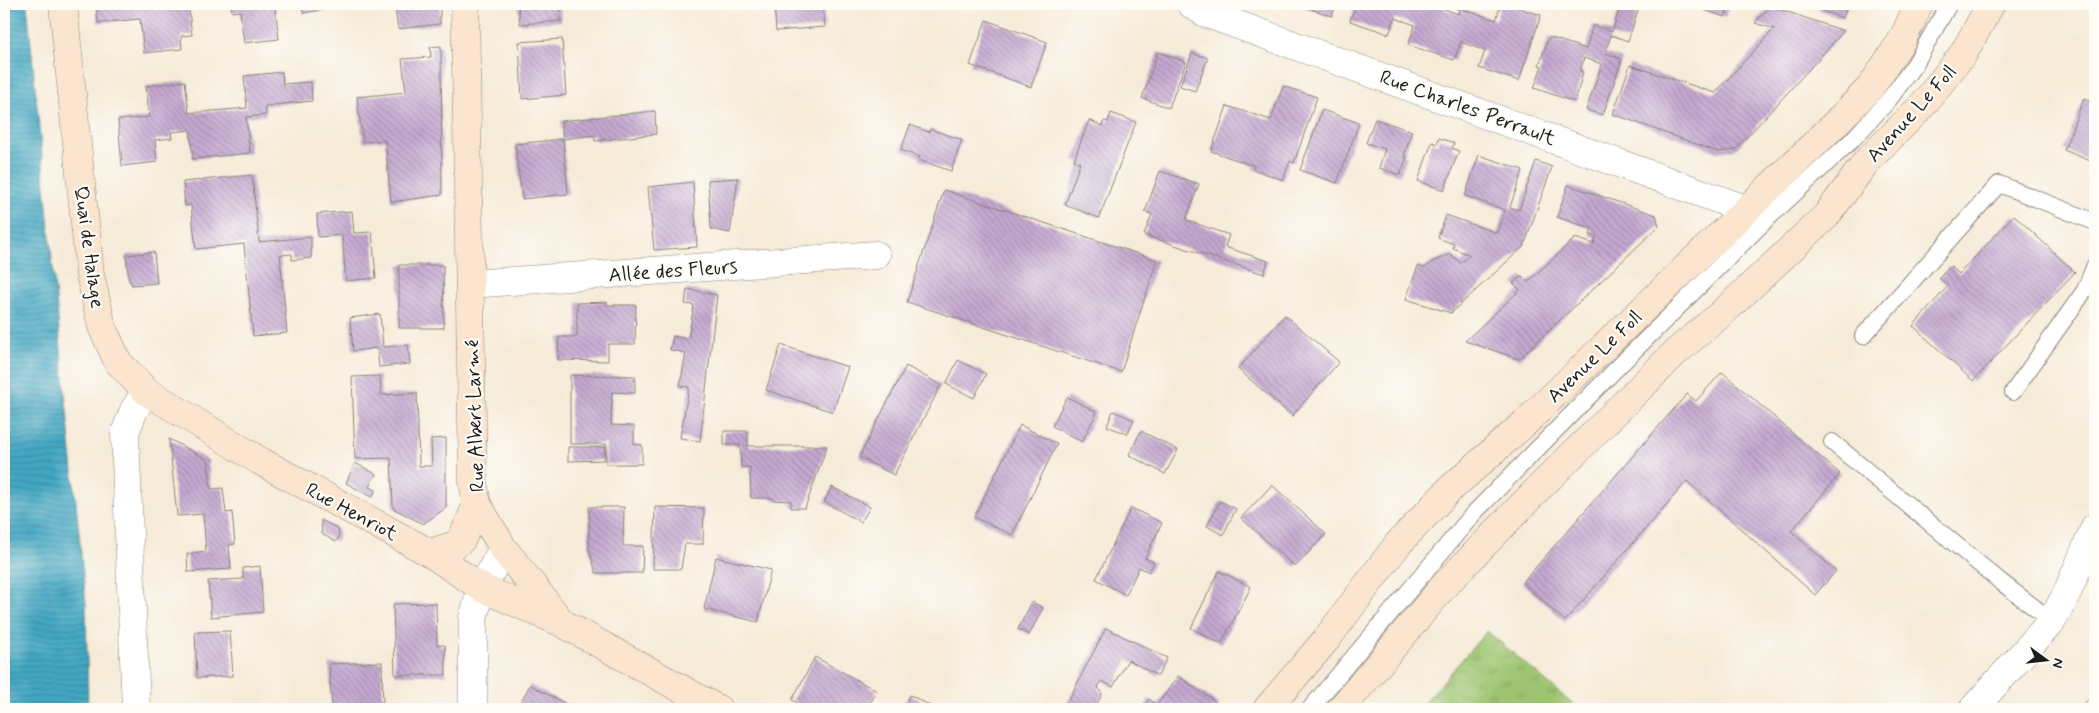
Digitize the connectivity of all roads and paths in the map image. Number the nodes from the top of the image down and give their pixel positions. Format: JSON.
{"nodes":[{"id":1,"x":63,"y":4,"type":"edge"},
{"id":2,"x":465,"y":4,"type":"edge"},
{"id":3,"x":1192,"y":4,"type":"edge"},
{"id":4,"x":1919,"y":4,"type":"edge"},
{"id":5,"x":1950,"y":4,"type":"edge"},
{"id":6,"x":1991,"y":4,"type":"edge"},
{"id":7,"x":1745,"y":209,"type":"junction"},
{"id":8,"x":2095,"y":222,"type":"edge"},
{"id":9,"x":876,"y":255,"type":"dead end"},
{"id":10,"x":2095,"y":265,"type":"edge"},
{"id":11,"x":470,"y":284,"type":"junction"},
{"id":12,"x":1863,"y":336,"type":"dead end"},
{"id":13,"x":146,"y":391,"type":"junction"},
{"id":14,"x":2013,"y":392,"type":"dead end"},
{"id":15,"x":1832,"y":442,"type":"dead end"},
{"id":16,"x":477,"y":504,"type":"junction"},
{"id":17,"x":2095,"y":527,"type":"edge"},
{"id":18,"x":504,"y":548,"type":"junction"},
{"id":19,"x":430,"y":553,"type":"junction"},
{"id":20,"x":2088,"y":567,"type":"edge"},
{"id":21,"x":482,"y":588,"type":"junction"},
{"id":22,"x":2052,"y":620,"type":"junction"},
{"id":23,"x":562,"y":623,"type":"junction"},
{"id":24,"x":2095,"y":705,"type":"edge"},
{"id":25,"x":136,"y":709,"type":"edge"},
{"id":26,"x":473,"y":709,"type":"edge"},
{"id":27,"x":718,"y":709,"type":"edge"},
{"id":28,"x":1267,"y":709,"type":"edge"},
{"id":29,"x":1310,"y":709,"type":"edge"},
{"id":30,"x":1341,"y":709,"type":"edge"},
{"id":31,"x":1973,"y":709,"type":"edge"},
{"id":32,"x":2091,"y":709,"type":"edge"}],
"edges":[{"from":1,"to":13,"type":"main road","name":"Quai de Halage"},
{"from":2,"to":11,"type":"main road","name":"Rue Albert Larmé"},
{"from":3,"to":7,"type":"street","name":"Rue Charles Perrault"},
{"from":4,"to":7,"type":"main road","name":"Avenue Le Foll"},
{"from":5,"to":29,"type":"lane","name":"Avenue Le Foll"},
{"from":6,"to":30,"type":"main road","name":"Avenue Le Foll"},
{"from":7,"to":28,"type":"main road","name":"Avenue Le Foll"},
{"from":8,"to":12,"type":"lane"},
{"from":9,"to":11,"type":"street","name":"Allée des Fleurs"},
{"from":10,"to":14,"type":"lane"},
{"from":11,"to":16,"type":"main road","name":"Rue Albert Larmé"},
{"from":13,"to":19,"type":"main road","name":"Rue Henriot"},
{"from":13,"to":25,"type":"street"},
{"from":15,"to":22,"type":"lane"},
{"from":16,"to":18,"type":"main road","name":"Rue Albert Larmé"},
{"from":16,"to":19,"type":"main road"},
{"from":17,"to":20,"type":"street"},
{"from":18,"to":21,"type":"street"},
{"from":18,"to":23,"type":"main road","name":"Rue Albert Larmé"},
{"from":19,"to":21,"type":"main road","name":"Rue Henriot"},
{"from":20,"to":22,"type":"street"},
{"from":21,"to":23,"type":"main road","name":"Rue Henriot"},
{"from":21,"to":26,"type":"street"},
{"from":22,"to":31,"type":"street"},
{"from":23,"to":27,"type":"main road","name":"Rue Albert Larmé"},
{"from":24,"to":32,"type":"lane"}]}
